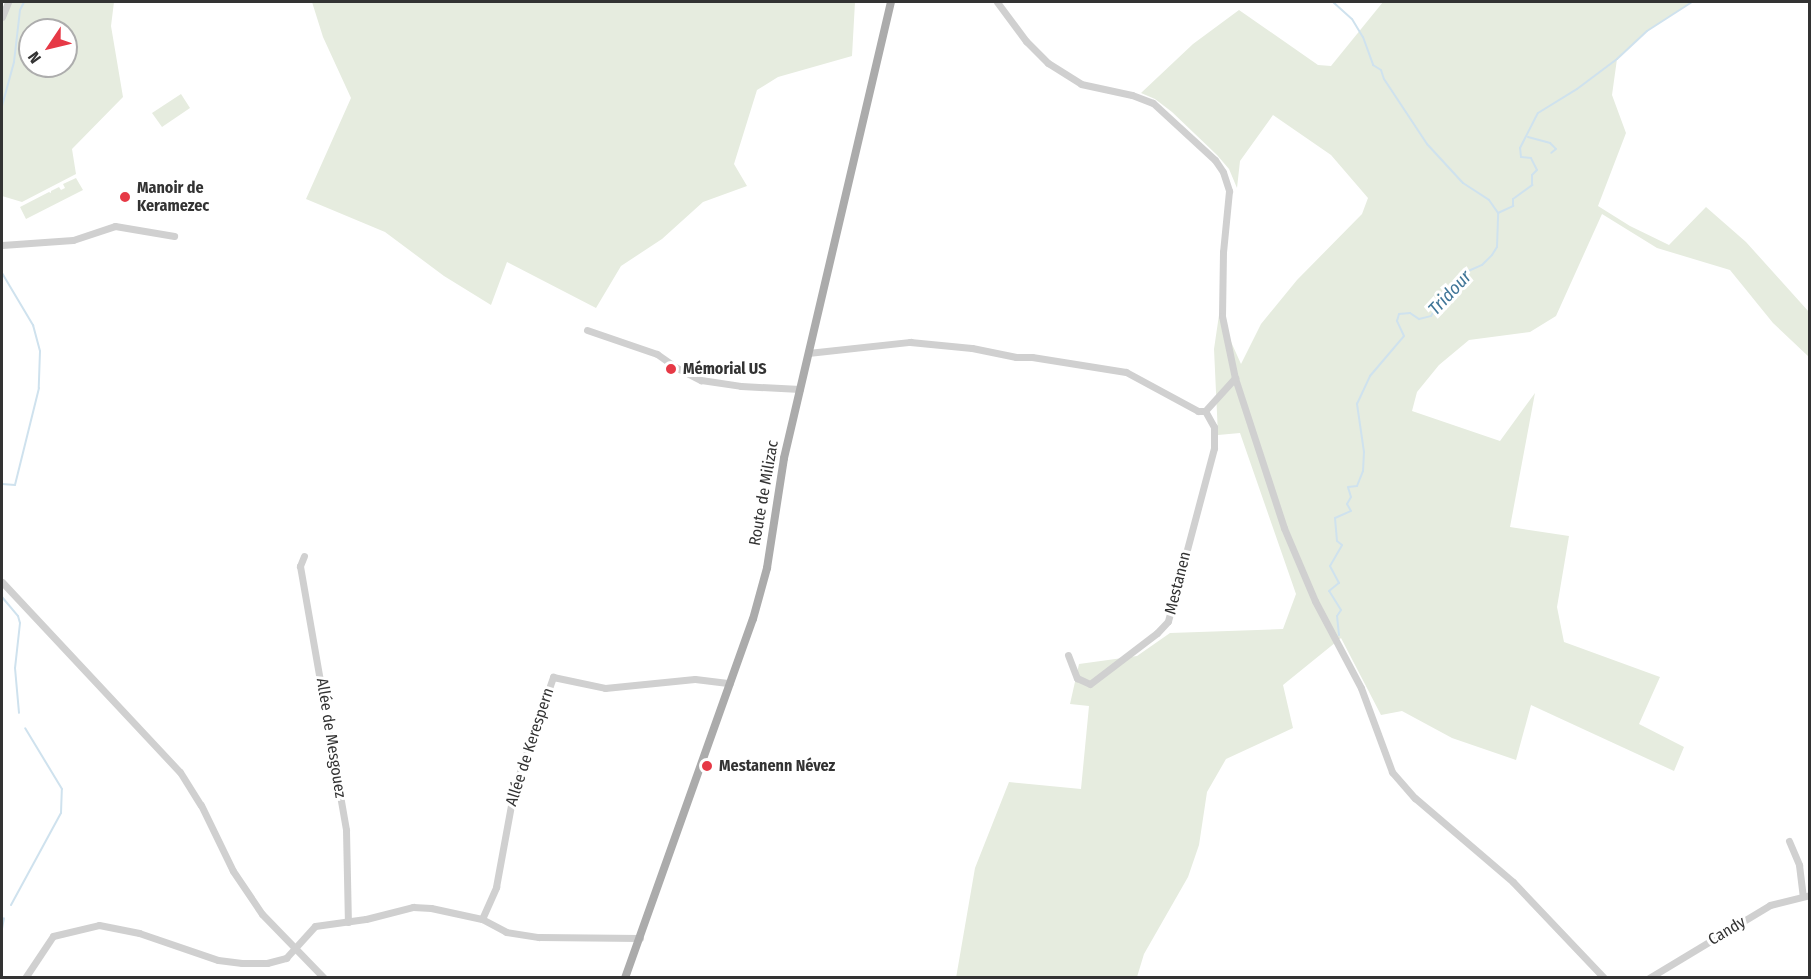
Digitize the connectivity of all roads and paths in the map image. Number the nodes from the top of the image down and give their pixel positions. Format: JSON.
{"nodes":[{"id":1,"x":8,"y":2,"type":"edge"},
{"id":2,"x":891,"y":2,"type":"edge"},
{"id":3,"x":997,"y":2,"type":"edge"},
{"id":4,"x":2,"y":17,"type":"edge"},
{"id":5,"x":174,"y":236,"type":"dead end"},
{"id":6,"x":2,"y":245,"type":"edge"},
{"id":7,"x":587,"y":330,"type":"dead end"},
{"id":8,"x":808,"y":353,"type":"junction"},
{"id":9,"x":1234,"y":378,"type":"junction"},
{"id":10,"x":800,"y":389,"type":"junction"},
{"id":11,"x":1205,"y":411,"type":"junction"},
{"id":12,"x":304,"y":556,"type":"dead end"},
{"id":13,"x":2,"y":582,"type":"edge"},
{"id":14,"x":1068,"y":655,"type":"dead end"},
{"id":15,"x":730,"y":683,"type":"junction"},
{"id":16,"x":1789,"y":841,"type":"dead end"},
{"id":17,"x":1806,"y":896,"type":"edge"},
{"id":18,"x":482,"y":919,"type":"junction"},
{"id":19,"x":348,"y":922,"type":"junction"},
{"id":20,"x":640,"y":938,"type":"junction"},
{"id":21,"x":296,"y":949,"type":"junction"},
{"id":22,"x":25,"y":978,"type":"edge"},
{"id":23,"x":324,"y":978,"type":"edge"},
{"id":24,"x":625,"y":978,"type":"edge"},
{"id":25,"x":1604,"y":978,"type":"edge"},
{"id":26,"x":1649,"y":978,"type":"edge"}],
"edges":[{"from":1,"to":4,"type":"street"},
{"from":2,"to":8,"type":"main road","name":"Route de Milizac"},
{"from":3,"to":9,"type":"street"},
{"from":5,"to":6,"type":"street"},
{"from":7,"to":10,"type":"street"},
{"from":8,"to":10,"type":"main road","name":"Route de Milizac"},
{"from":8,"to":11,"type":"street"},
{"from":9,"to":11,"type":"street"},
{"from":9,"to":25,"type":"street"},
{"from":10,"to":15,"type":"main road","name":"Route de Milizac"},
{"from":11,"to":14,"type":"street","name":"Mestanen"},
{"from":12,"to":19,"type":"street","name":"Allée de Mesgouez"},
{"from":13,"to":21,"type":"street"},
{"from":15,"to":18,"type":"street","name":"Allée de Kerespern"},
{"from":15,"to":20,"type":"main road","name":"Route de Milizac"},
{"from":16,"to":17,"type":"street"},
{"from":17,"to":26,"type":"street","name":"Candy"},
{"from":18,"to":19,"type":"street"},
{"from":18,"to":20,"type":"street"},
{"from":19,"to":21,"type":"street"},
{"from":20,"to":24,"type":"main road","name":"Route de Milizac"},
{"from":21,"to":22,"type":"street"},
{"from":21,"to":23,"type":"street"}]}
